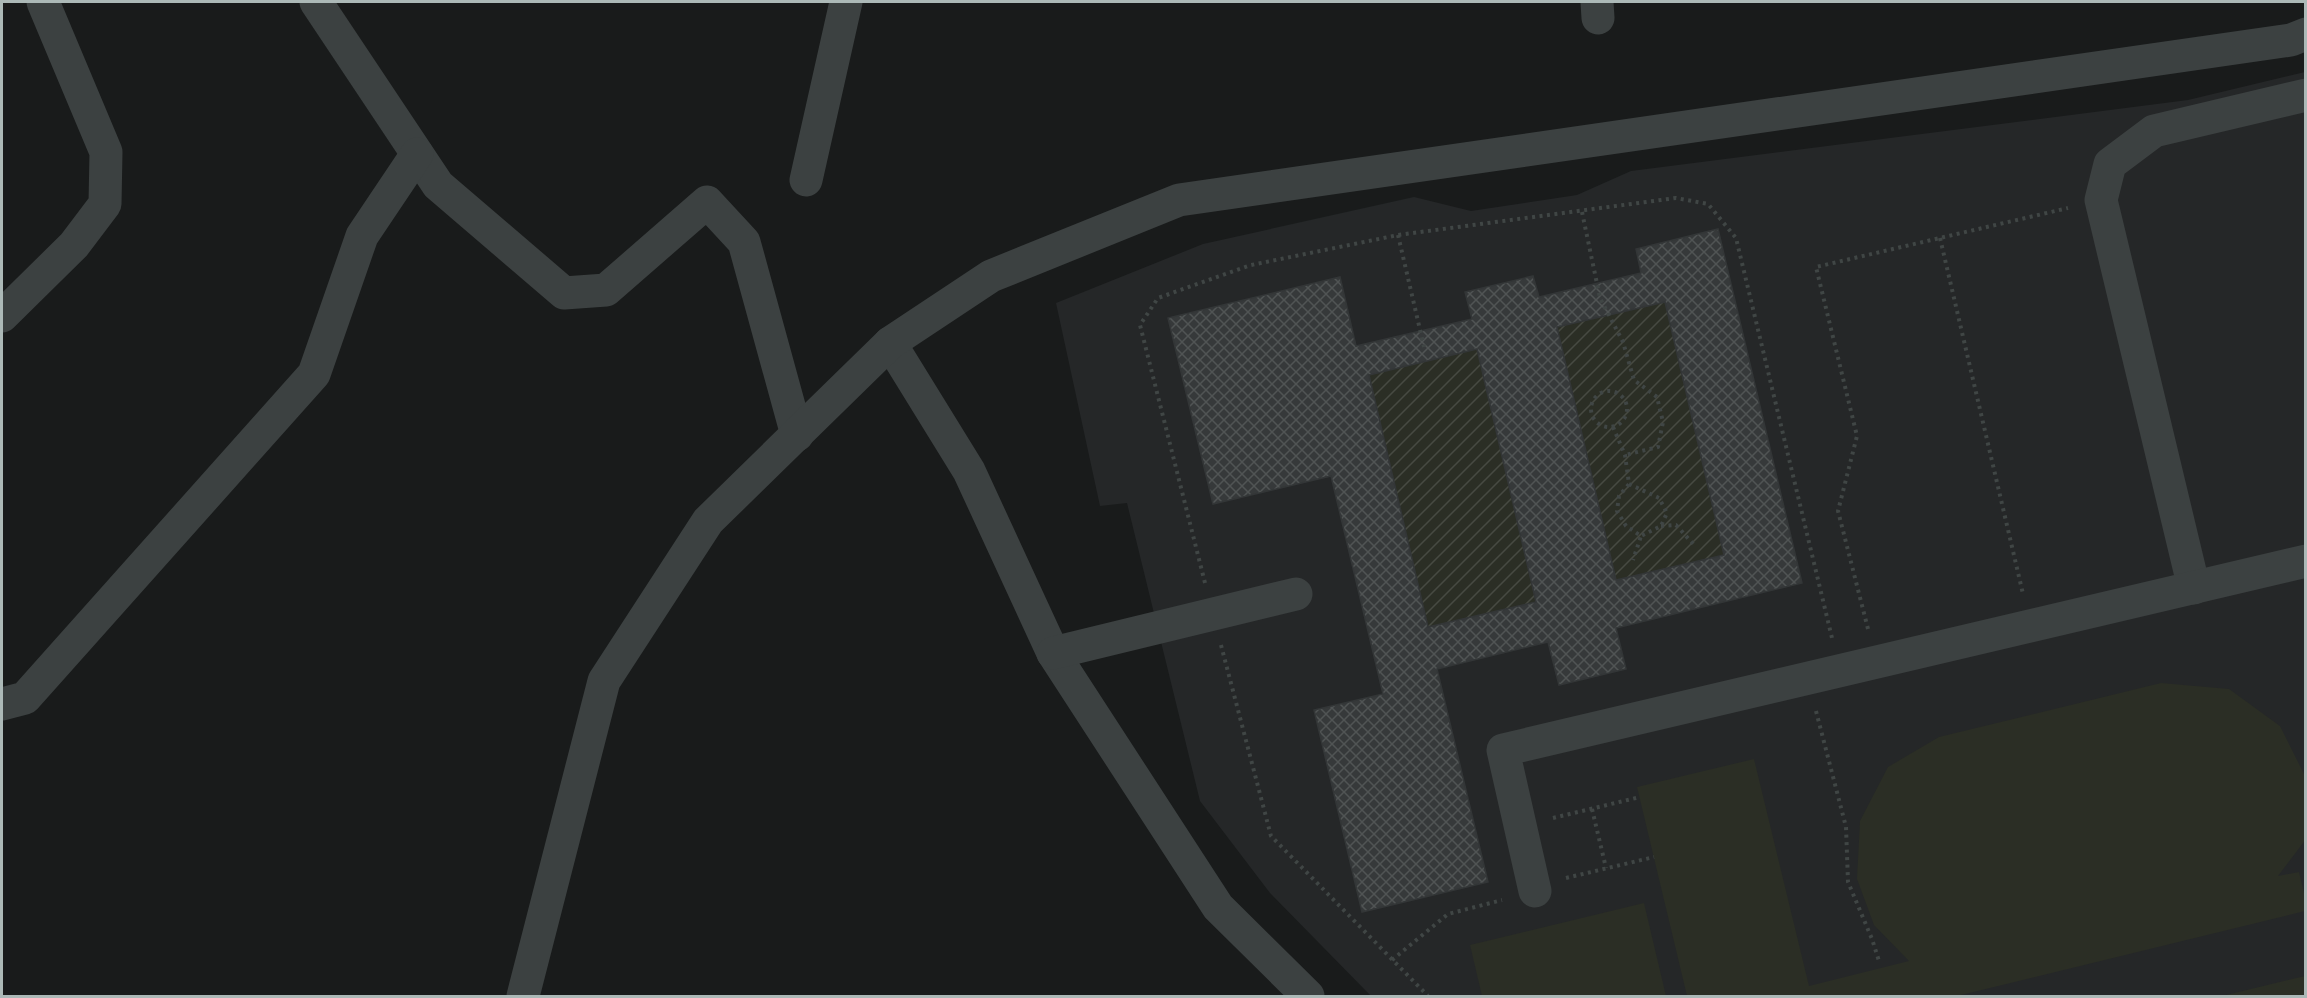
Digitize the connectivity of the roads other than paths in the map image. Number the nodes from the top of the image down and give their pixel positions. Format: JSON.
{"nodes":[{"id":1,"x":43,"y":2,"type":"edge"},
{"id":2,"x":316,"y":2,"type":"edge"},
{"id":3,"x":846,"y":2,"type":"edge"},
{"id":4,"x":2306,"y":34,"type":"edge"},
{"id":5,"x":2306,"y":95,"type":"edge"},
{"id":6,"x":417,"y":153,"type":"junction"},
{"id":7,"x":806,"y":180,"type":"dead end"},
{"id":8,"x":2,"y":316,"type":"edge"},
{"id":9,"x":890,"y":343,"type":"junction"},
{"id":10,"x":796,"y":435,"type":"junction"},
{"id":11,"x":2306,"y":561,"type":"edge"},
{"id":12,"x":2194,"y":588,"type":"junction"},
{"id":13,"x":1296,"y":594,"type":"dead end"},
{"id":14,"x":1053,"y":653,"type":"junction"},
{"id":15,"x":2,"y":704,"type":"edge"},
{"id":16,"x":1534,"y":888,"type":"road end"},
{"id":17,"x":524,"y":996,"type":"edge"},
{"id":18,"x":1308,"y":996,"type":"edge"}],
"edges":[{"from":1,"to":8,"type":"street"},
{"from":2,"to":6,"type":"street"},
{"from":3,"to":7,"type":"street"},
{"from":4,"to":9,"type":"street"},
{"from":5,"to":12,"type":"street"},
{"from":6,"to":10,"type":"street"},
{"from":6,"to":15,"type":"street"},
{"from":9,"to":10,"type":"street"},
{"from":9,"to":14,"type":"street"},
{"from":10,"to":17,"type":"street"},
{"from":11,"to":12,"type":"street"},
{"from":12,"to":16,"type":"street"},
{"from":13,"to":14,"type":"street"},
{"from":14,"to":18,"type":"street"}]}
